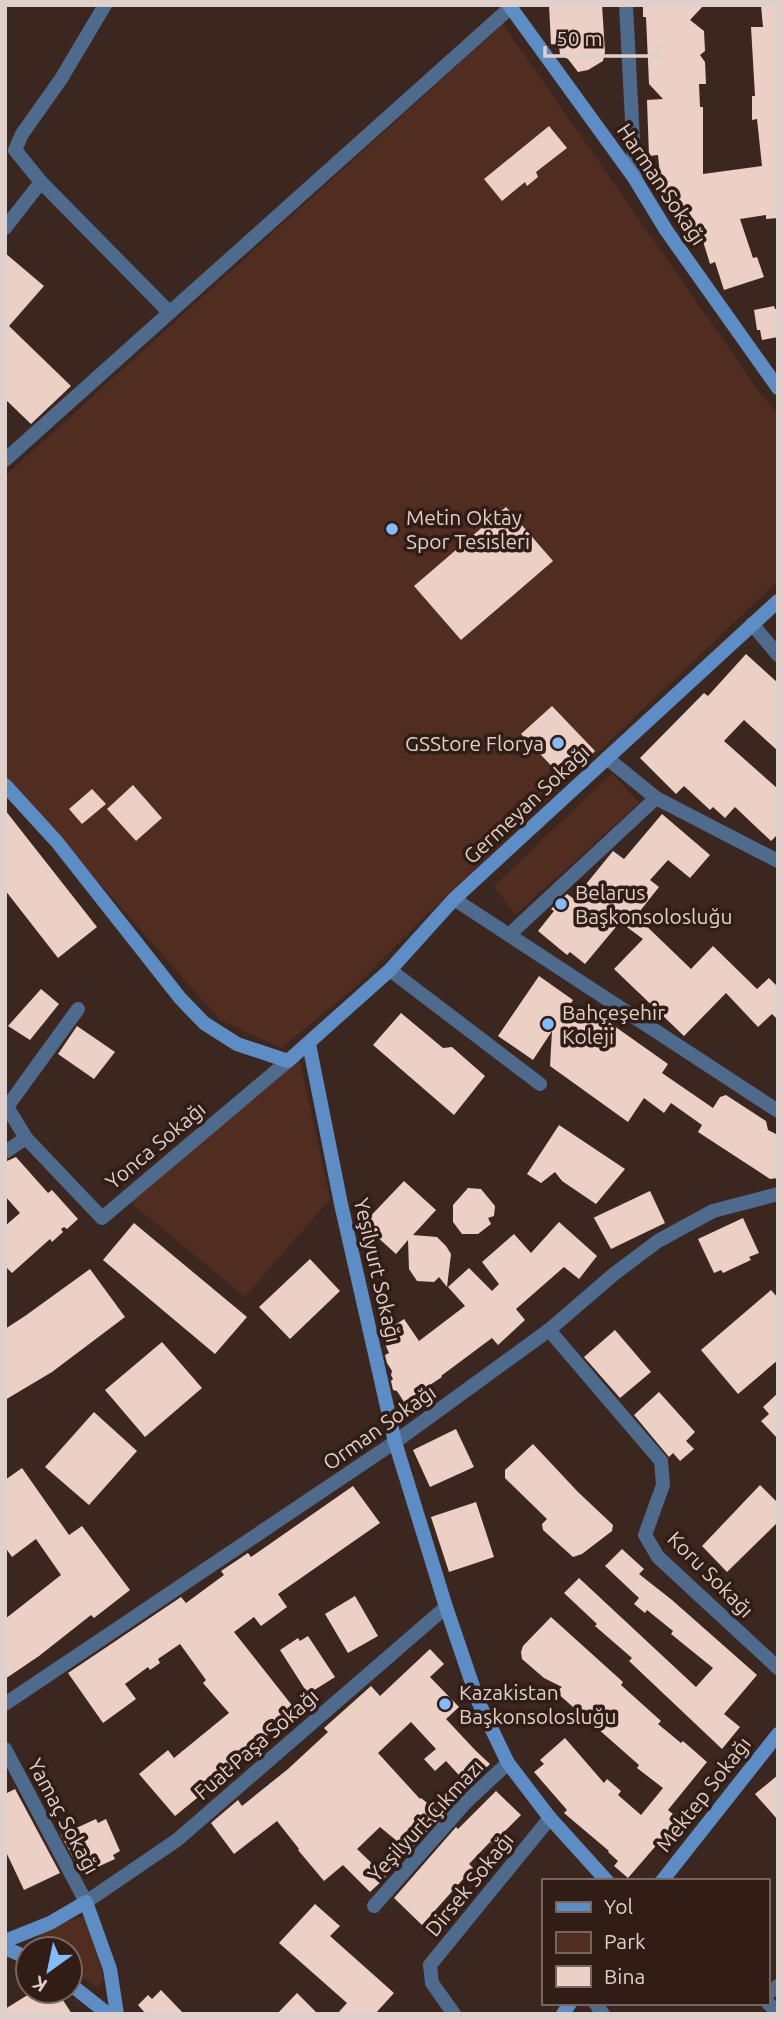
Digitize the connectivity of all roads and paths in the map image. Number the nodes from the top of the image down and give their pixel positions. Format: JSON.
{"nodes":[{"id":1,"x":105,"y":5,"type":"edge"},
{"id":2,"x":626,"y":5,"type":"edge"},
{"id":3,"x":510,"y":6,"type":"edge"},
{"id":4,"x":635,"y":179,"type":"junction"},
{"id":5,"x":41,"y":182,"type":"junction"},
{"id":6,"x":5,"y":228,"type":"edge"},
{"id":7,"x":169,"y":312,"type":"junction"},
{"id":8,"x":778,"y":388,"type":"edge"},
{"id":9,"x":5,"y":460,"type":"edge"},
{"id":10,"x":778,"y":601,"type":"edge"},
{"id":11,"x":752,"y":624,"type":"junction"},
{"id":12,"x":778,"y":654,"type":"edge"},
{"id":13,"x":607,"y":758,"type":"junction"},
{"id":14,"x":5,"y":785,"type":"edge"},
{"id":15,"x":656,"y":798,"type":"junction"},
{"id":16,"x":778,"y":861,"type":"edge"},
{"id":17,"x":454,"y":899,"type":"junction"},
{"id":18,"x":509,"y":935,"type":"junction"},
{"id":19,"x":390,"y":970,"type":"junction"},
{"id":20,"x":78,"y":1009,"type":"dead end"},
{"id":21,"x":309,"y":1044,"type":"junction"},
{"id":22,"x":288,"y":1061,"type":"junction"},
{"id":23,"x":540,"y":1084,"type":"dead end"},
{"id":24,"x":778,"y":1111,"type":"edge"},
{"id":25,"x":26,"y":1138,"type":"junction"},
{"id":26,"x":5,"y":1152,"type":"edge"},
{"id":27,"x":778,"y":1194,"type":"edge"},
{"id":28,"x":549,"y":1330,"type":"junction"},
{"id":29,"x":395,"y":1442,"type":"junction"},
{"id":30,"x":446,"y":1607,"type":"junction"},
{"id":31,"x":778,"y":1668,"type":"edge"},
{"id":32,"x":5,"y":1704,"type":"edge"},
{"id":33,"x":778,"y":1734,"type":"edge"},
{"id":34,"x":5,"y":1749,"type":"edge"},
{"id":35,"x":508,"y":1763,"type":"junction"},
{"id":36,"x":550,"y":1818,"type":"junction"},
{"id":37,"x":605,"y":1879,"type":"edge"},
{"id":38,"x":666,"y":1879,"type":"edge"},
{"id":39,"x":86,"y":1902,"type":"junction"},
{"id":40,"x":374,"y":1906,"type":"dead end"},
{"id":41,"x":5,"y":1941,"type":"edge"},
{"id":42,"x":778,"y":1986,"type":"edge"},
{"id":43,"x":84,"y":1995,"type":"edge"},
{"id":44,"x":770,"y":2006,"type":"edge"},
{"id":45,"x":108,"y":2014,"type":"edge"},
{"id":46,"x":117,"y":2014,"type":"edge"},
{"id":47,"x":454,"y":2014,"type":"edge"}],
"edges":[{"from":1,"to":5,"type":"street"},
{"from":2,"to":4,"type":"street"},
{"from":3,"to":4,"type":"main road","name":"Harman Sokağı"},
{"from":3,"to":7,"type":"street"},
{"from":4,"to":8,"type":"main road","name":"Harman Sokağı"},
{"from":5,"to":6,"type":"street"},
{"from":5,"to":7,"type":"street"},
{"from":7,"to":9,"type":"street"},
{"from":10,"to":11,"type":"main road","name":"Germeyan Sokağı"},
{"from":11,"to":12,"type":"street"},
{"from":11,"to":13,"type":"main road","name":"Germeyan Sokağı"},
{"from":13,"to":15,"type":"street"},
{"from":13,"to":17,"type":"main road","name":"Germeyan Sokağı"},
{"from":14,"to":22,"type":"main road"},
{"from":15,"to":16,"type":"street"},
{"from":15,"to":18,"type":"street"},
{"from":17,"to":18,"type":"street"},
{"from":17,"to":19,"type":"main road","name":"Germeyan Sokağı"},
{"from":18,"to":24,"type":"street"},
{"from":19,"to":21,"type":"main road","name":"Germeyan Sokağı"},
{"from":19,"to":23,"type":"street"},
{"from":20,"to":25,"type":"street","name":"Yonca Sokağı"},
{"from":21,"to":22,"type":"main road"},
{"from":21,"to":29,"type":"main road","name":"Yeşilyurt Sokağı"},
{"from":22,"to":25,"type":"street","name":"Yonca Sokağı"},
{"from":25,"to":26,"type":"street"},
{"from":27,"to":28,"type":"street","name":"Orman Sokağı"},
{"from":28,"to":29,"type":"street","name":"Orman Sokağı"},
{"from":28,"to":31,"type":"street","name":"Koru Sokağı"},
{"from":29,"to":30,"type":"main road","name":"Yeşilyurt Sokağı"},
{"from":29,"to":32,"type":"street","name":"Orman Sokağı"},
{"from":30,"to":35,"type":"main road","name":"Yeşilyurt Sokağı"},
{"from":30,"to":39,"type":"street","name":"Fuat Paşa Sokağı"},
{"from":33,"to":38,"type":"main road","name":"Mektep Sokağı"},
{"from":34,"to":39,"type":"street","name":"Yamaç Sokağı"},
{"from":35,"to":36,"type":"main road","name":"Yeşilyurt Sokağı"},
{"from":35,"to":40,"type":"street","name":"Yeşilyurt Çıkmazı"},
{"from":36,"to":37,"type":"main road","name":"Yeşilyurt Sokağı"},
{"from":36,"to":47,"type":"street","name":"Dirsek Sokağı"},
{"from":39,"to":41,"type":"main road"},
{"from":39,"to":46,"type":"main road"},
{"from":42,"to":44,"type":"street"},
{"from":43,"to":45,"type":"main road"}]}
